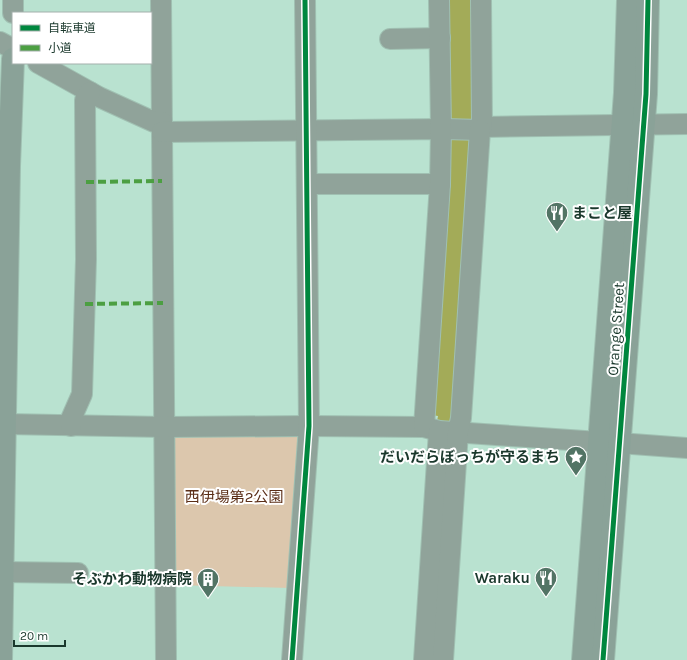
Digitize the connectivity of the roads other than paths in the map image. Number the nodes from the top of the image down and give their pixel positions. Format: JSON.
{"nodes":[{"id":1,"x":13,"y":0,"type":"edge"},
{"id":2,"x":161,"y":0,"type":"edge"},
{"id":3,"x":305,"y":0,"type":"edge"},
{"id":4,"x":439,"y":0,"type":"edge"},
{"id":5,"x":481,"y":0,"type":"edge"},
{"id":6,"x":628,"y":0,"type":"edge"},
{"id":7,"x":648,"y":0,"type":"edge"},
{"id":8,"x":13,"y":12,"type":"edge"},
{"id":9,"x":440,"y":38,"type":"junction"},
{"id":10,"x":390,"y":39,"type":"dead end"},
{"id":11,"x":0,"y":42,"type":"edge"},
{"id":12,"x":12,"y":48,"type":"edge"},
{"id":13,"x":12,"y":64,"type":"edge"},
{"id":14,"x":40,"y":64,"type":"edge"},
{"id":15,"x":90,"y":92,"type":"junction"},
{"id":16,"x":687,"y":124,"type":"edge"},
{"id":17,"x":633,"y":125,"type":"junction"},
{"id":18,"x":162,"y":127,"type":"junction"},
{"id":19,"x":443,"y":129,"type":"junction"},
{"id":20,"x":479,"y":129,"type":"junction"},
{"id":21,"x":306,"y":131,"type":"junction"},
{"id":22,"x":5,"y":133,"type":"edge"},
{"id":23,"x":307,"y":184,"type":"junction"},
{"id":24,"x":440,"y":184,"type":"junction"},
{"id":25,"x":3,"y":311,"type":"edge"},
{"id":26,"x":3,"y":415,"type":"edge"},
{"id":27,"x":71,"y":426,"type":"junction"},
{"id":28,"x":309,"y":426,"type":"junction"},
{"id":29,"x":164,"y":428,"type":"junction"},
{"id":30,"x":440,"y":430,"type":"junction"},
{"id":31,"x":609,"y":442,"type":"junction"},
{"id":32,"x":687,"y":448,"type":"edge"},
{"id":33,"x":2,"y":572,"type":"junction"},
{"id":34,"x":78,"y":573,"type":"dead end"},
{"id":35,"x":1,"y":660,"type":"edge"},
{"id":36,"x":166,"y":660,"type":"edge"},
{"id":37,"x":292,"y":660,"type":"edge"},
{"id":38,"x":424,"y":660,"type":"edge"},
{"id":39,"x":443,"y":660,"type":"edge"},
{"id":40,"x":583,"y":660,"type":"edge"},
{"id":41,"x":603,"y":660,"type":"edge"}],
"edges":[{"from":1,"to":8,"type":"street"},
{"from":2,"to":18,"type":"street"},
{"from":3,"to":21,"type":"street"},
{"from":4,"to":9,"type":"street"},
{"from":5,"to":20,"type":"street"},
{"from":6,"to":17,"type":"street","name":"Orange Street"},
{"from":7,"to":17,"type":"street","name":"Orange Street"},
{"from":9,"to":10,"type":"street"},
{"from":9,"to":19,"type":"street"},
{"from":11,"to":12,"type":"street"},
{"from":13,"to":22,"type":"street"},
{"from":14,"to":15,"type":"street"},
{"from":15,"to":18,"type":"street"},
{"from":15,"to":27,"type":"street"},
{"from":16,"to":17,"type":"street"},
{"from":17,"to":20,"type":"street"},
{"from":17,"to":31,"type":"street","name":"Orange Street"},
{"from":18,"to":21,"type":"street"},
{"from":18,"to":29,"type":"street"},
{"from":19,"to":20,"type":"street"},
{"from":19,"to":21,"type":"street"},
{"from":19,"to":24,"type":"street"},
{"from":20,"to":30,"type":"street"},
{"from":21,"to":23,"type":"street"},
{"from":22,"to":25,"type":"street"},
{"from":23,"to":24,"type":"street"},
{"from":23,"to":28,"type":"street"},
{"from":24,"to":30,"type":"street"},
{"from":25,"to":26,"type":"street"},
{"from":26,"to":27,"type":"street"},
{"from":26,"to":33,"type":"street"},
{"from":27,"to":29,"type":"street"},
{"from":28,"to":29,"type":"street"},
{"from":28,"to":30,"type":"street"},
{"from":28,"to":37,"type":"street"},
{"from":29,"to":36,"type":"street"},
{"from":30,"to":31,"type":"street"},
{"from":30,"to":38,"type":"street"},
{"from":30,"to":39,"type":"street"},
{"from":31,"to":32,"type":"street"},
{"from":31,"to":40,"type":"street","name":"Orange Street"},
{"from":31,"to":41,"type":"street","name":"Orange Street"},
{"from":33,"to":34,"type":"street"},
{"from":33,"to":35,"type":"street"}]}
